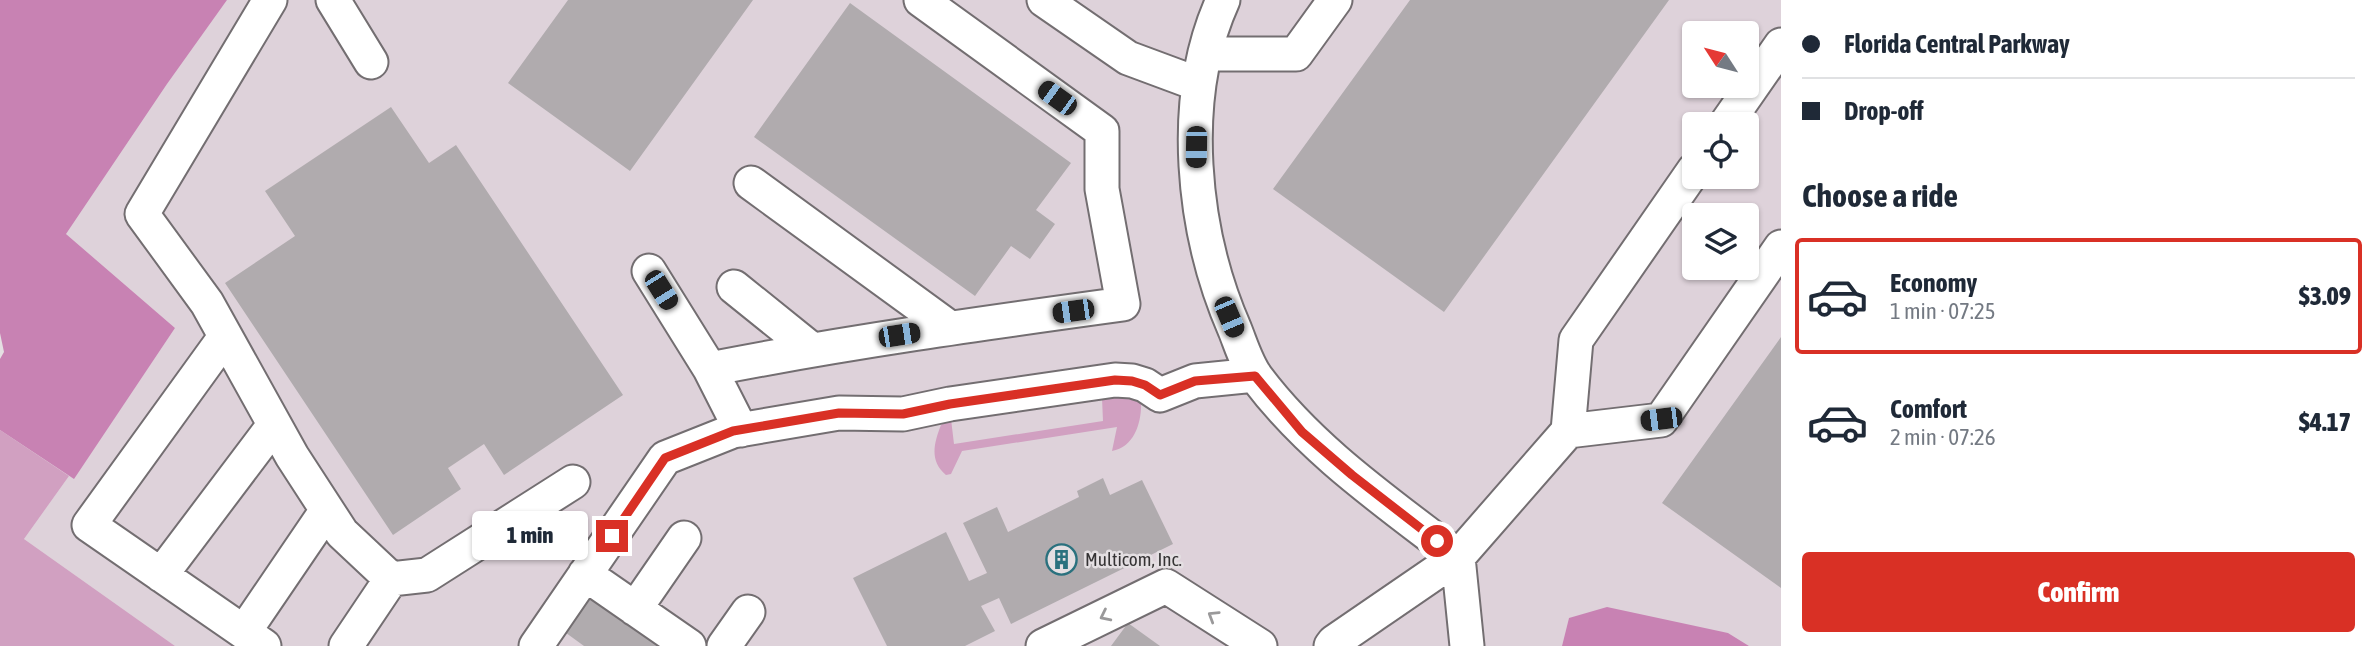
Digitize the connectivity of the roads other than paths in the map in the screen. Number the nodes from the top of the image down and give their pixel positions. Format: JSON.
{"nodes":[{"id":1,"x":270,"y":0,"type":"edge"},
{"id":2,"x":332,"y":0,"type":"edge"},
{"id":3,"x":921,"y":0,"type":"edge"},
{"id":4,"x":1044,"y":0,"type":"edge"},
{"id":5,"x":1223,"y":0,"type":"edge"},
{"id":6,"x":1335,"y":0,"type":"edge"},
{"id":7,"x":1781,"y":45,"type":"edge"},
{"id":8,"x":371,"y":62,"type":"dead end"},
{"id":9,"x":1202,"y":69,"type":"junction"},
{"id":10,"x":1734,"y":112,"type":"edge"},
{"id":11,"x":751,"y":183,"type":"dead end"},
{"id":12,"x":1682,"y":187,"type":"edge"},
{"id":13,"x":1781,"y":247,"type":"edge"},
{"id":14,"x":649,"y":271,"type":"dead end"},
{"id":15,"x":734,"y":287,"type":"dead end"},
{"id":16,"x":950,"y":328,"type":"junction"},
{"id":17,"x":225,"y":337,"type":"junction"},
{"id":18,"x":811,"y":349,"type":"junction"},
{"id":19,"x":710,"y":369,"type":"junction"},
{"id":20,"x":1255,"y":376,"type":"junction"},
{"id":21,"x":274,"y":425,"type":"junction"},
{"id":22,"x":741,"y":430,"type":"junction"},
{"id":23,"x":1567,"y":431,"type":"junction"},
{"id":24,"x":573,"y":482,"type":"dead end"},
{"id":25,"x":327,"y":510,"type":"junction"},
{"id":26,"x":684,"y":538,"type":"dead end"},
{"id":27,"x":1458,"y":557,"type":"junction"},
{"id":28,"x":585,"y":574,"type":"junction"},
{"id":29,"x":161,"y":575,"type":"junction"},
{"id":30,"x":391,"y":579,"type":"junction"},
{"id":31,"x":635,"y":609,"type":"junction"},
{"id":32,"x":748,"y":612,"type":"dead end"},
{"id":33,"x":254,"y":639,"type":"edge"},
{"id":34,"x":346,"y":646,"type":"edge"},
{"id":35,"x":536,"y":646,"type":"edge"},
{"id":36,"x":688,"y":646,"type":"edge"},
{"id":37,"x":724,"y":646,"type":"edge"},
{"id":38,"x":1043,"y":646,"type":"edge"},
{"id":39,"x":1260,"y":646,"type":"edge"},
{"id":40,"x":1331,"y":646,"type":"edge"},
{"id":41,"x":1468,"y":646,"type":"edge"}],
"edges":[{"from":1,"to":17,"type":"street"},
{"from":2,"to":8,"type":"street"},
{"from":3,"to":16,"type":"street"},
{"from":4,"to":9,"type":"street"},
{"from":5,"to":9,"type":"street"},
{"from":6,"to":9,"type":"street"},
{"from":7,"to":10,"type":"street"},
{"from":9,"to":20,"type":"street"},
{"from":11,"to":16,"type":"street"},
{"from":12,"to":23,"type":"street"},
{"from":13,"to":23,"type":"street"},
{"from":14,"to":19,"type":"street"},
{"from":15,"to":18,"type":"street"},
{"from":16,"to":18,"type":"street"},
{"from":17,"to":21,"type":"street"},
{"from":17,"to":29,"type":"street"},
{"from":18,"to":19,"type":"street"},
{"from":19,"to":22,"type":"street"},
{"from":20,"to":22,"type":"street"},
{"from":20,"to":27,"type":"street"},
{"from":21,"to":25,"type":"street"},
{"from":21,"to":29,"type":"street"},
{"from":22,"to":28,"type":"street"},
{"from":23,"to":27,"type":"street"},
{"from":24,"to":30,"type":"street"},
{"from":25,"to":30,"type":"street"},
{"from":25,"to":33,"type":"street"},
{"from":26,"to":31,"type":"street"},
{"from":27,"to":40,"type":"street"},
{"from":27,"to":41,"type":"street"},
{"from":28,"to":31,"type":"street"},
{"from":28,"to":35,"type":"street"},
{"from":29,"to":33,"type":"street"},
{"from":30,"to":34,"type":"street"},
{"from":31,"to":36,"type":"street"},
{"from":32,"to":37,"type":"street"},
{"from":39,"to":38,"type":"street","one_way":true}]}
